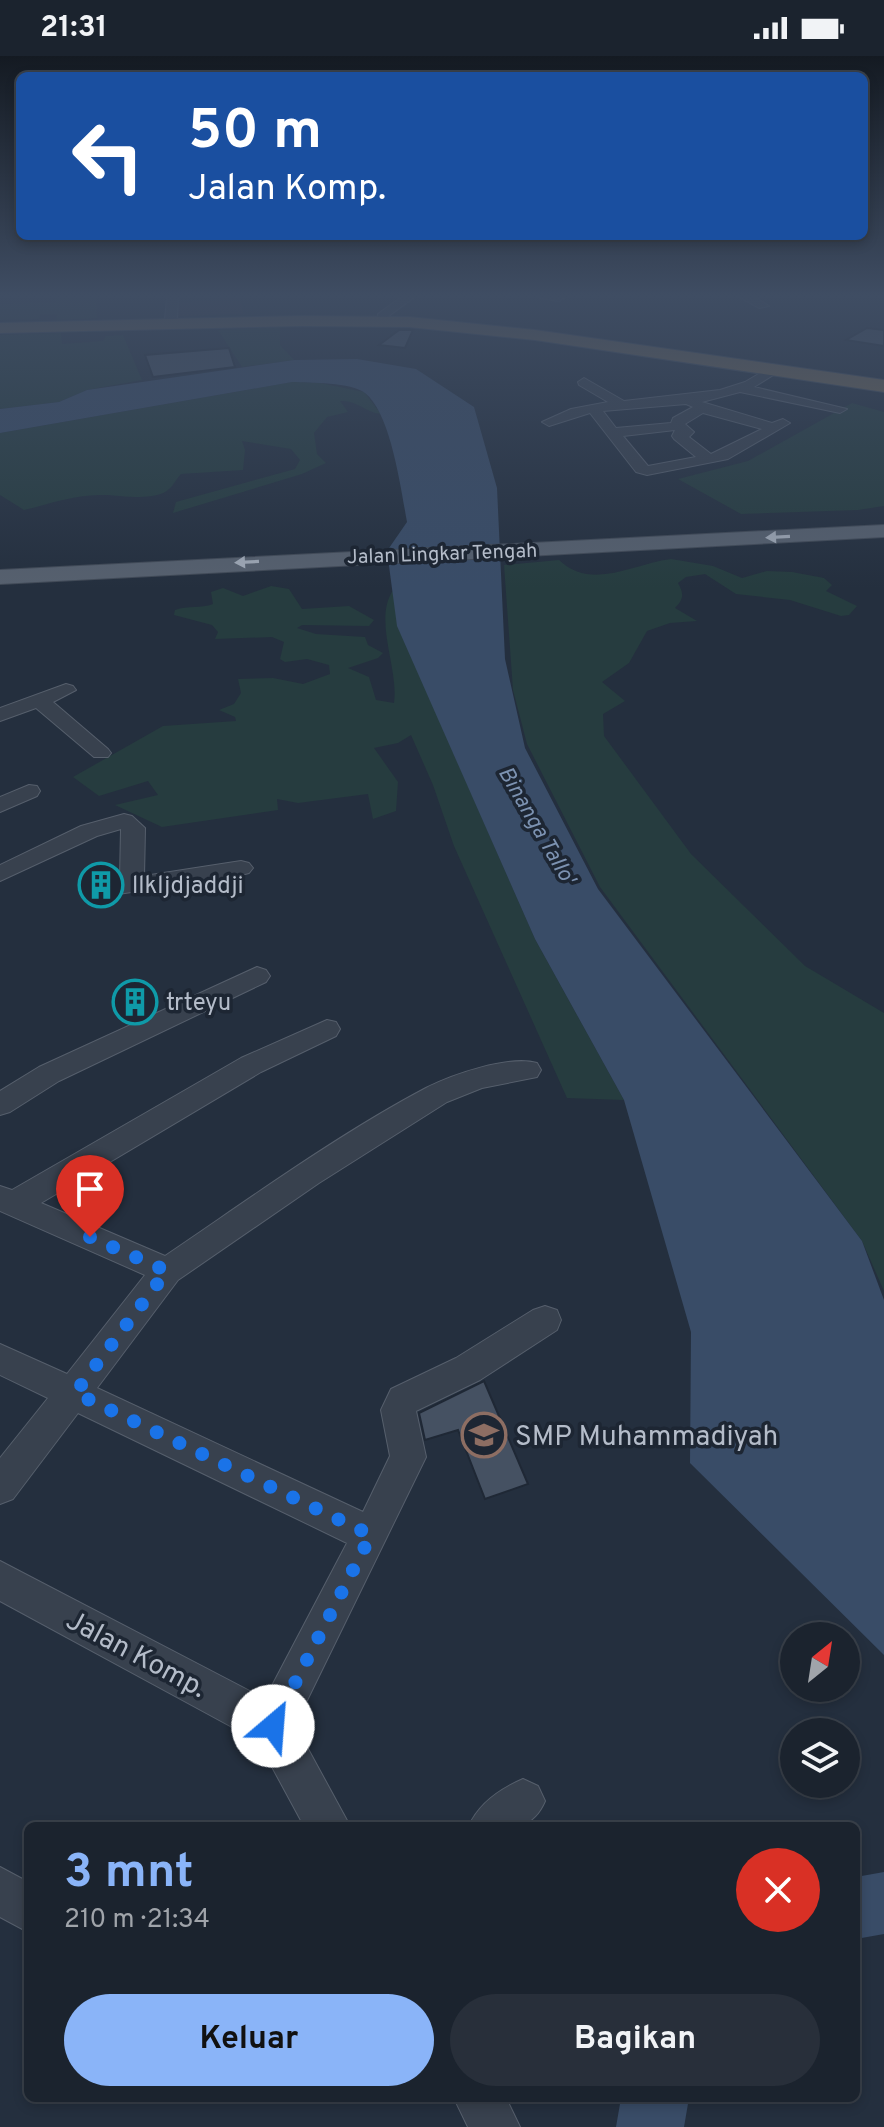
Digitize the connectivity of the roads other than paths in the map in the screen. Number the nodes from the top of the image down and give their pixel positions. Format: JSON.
{"nodes":[{"id":1,"x":605,"y":395,"type":"edge"},
{"id":2,"x":722,"y":395,"type":"edge"},
{"id":3,"x":771,"y":395,"type":"edge"},
{"id":4,"x":704,"y":402,"type":"junction"},
{"id":5,"x":623,"y":406,"type":"junction"},
{"id":6,"x":748,"y":407,"type":"dead end"},
{"id":7,"x":840,"y":409,"type":"dead end"},
{"id":8,"x":549,"y":422,"type":"dead end"},
{"id":9,"x":685,"y":424,"type":"junction"},
{"id":10,"x":607,"y":426,"type":"junction"},
{"id":11,"x":755,"y":437,"type":"junction"},
{"id":12,"x":717,"y":441,"type":"dead end"},
{"id":13,"x":740,"y":447,"type":"junction"},
{"id":14,"x":663,"y":449,"type":"dead end"},
{"id":15,"x":709,"y":460,"type":"junction"},
{"id":16,"x":678,"y":466,"type":"junction"},
{"id":17,"x":884,"y":515,"type":"edge"},
{"id":18,"x":884,"y":531,"type":"edge"},
{"id":19,"x":559,"y":539,"type":"junction"},
{"id":20,"x":351,"y":549,"type":"junction"},
{"id":21,"x":0,"y":558,"type":"edge"},
{"id":22,"x":0,"y":577,"type":"edge"},
{"id":23,"x":66,"y":690,"type":"dead end"},
{"id":24,"x":39,"y":700,"type":"junction"},
{"id":25,"x":0,"y":715,"type":"edge"},
{"id":26,"x":101,"y":753,"type":"dead end"},
{"id":27,"x":29,"y":791,"type":"dead end"},
{"id":28,"x":0,"y":805,"type":"edge"},
{"id":29,"x":241,"y":868,"type":"dead end"},
{"id":30,"x":0,"y":874,"type":"edge"},
{"id":31,"x":257,"y":976,"type":"dead end"},
{"id":32,"x":327,"y":1029,"type":"dead end"},
{"id":33,"x":527,"y":1070,"type":"dead end"},
{"id":34,"x":0,"y":1105,"type":"edge"},
{"id":35,"x":7,"y":1201,"type":"edge"},
{"id":36,"x":167,"y":1271,"type":"junction"},
{"id":37,"x":545,"y":1320,"type":"dead end"},
{"id":38,"x":0,"y":1359,"type":"edge"},
{"id":39,"x":75,"y":1393,"type":"junction"},
{"id":40,"x":0,"y":1487,"type":"edge"},
{"id":41,"x":371,"y":1535,"type":"junction"},
{"id":42,"x":0,"y":1580,"type":"edge"},
{"id":43,"x":273,"y":1726,"type":"junction"},
{"id":44,"x":326,"y":1822,"type":"edge"},
{"id":45,"x":0,"y":1890,"type":"edge"},
{"id":46,"x":24,"y":1906,"type":"edge"},
{"id":47,"x":481,"y":2102,"type":"edge"},
{"id":48,"x":495,"y":2127,"type":"edge"}],
"edges":[{"from":1,"to":5,"type":"street"},
{"from":2,"to":4,"type":"street"},
{"from":3,"to":7,"type":"street"},
{"from":4,"to":6,"type":"street"},
{"from":4,"to":9,"type":"street"},
{"from":4,"to":11,"type":"street"},
{"from":5,"to":9,"type":"street"},
{"from":5,"to":10,"type":"street"},
{"from":8,"to":10,"type":"street"},
{"from":9,"to":10,"type":"street"},
{"from":9,"to":10,"type":"street"},
{"from":9,"to":11,"type":"street"},
{"from":9,"to":15,"type":"street"},
{"from":10,"to":16,"type":"street"},
{"from":11,"to":13,"type":"street"},
{"from":12,"to":13,"type":"street"},
{"from":13,"to":15,"type":"street"},
{"from":14,"to":16,"type":"street"},
{"from":15,"to":16,"type":"street"},
{"from":17,"to":19,"type":"main road","name":"Jalan Lingkar Tengah"},
{"from":18,"to":19,"type":"main road","name":"Jalan Lingkar Tengah","one_way":true},
{"from":19,"to":20,"type":"main road","name":"Jalan Lingkar Tengah"},
{"from":20,"to":21,"type":"main road","name":"Jalan Lingkar Tengah"},
{"from":20,"to":22,"type":"main road","name":"Jalan Lingkar Tengah","one_way":true},
{"from":23,"to":24,"type":"street"},
{"from":24,"to":25,"type":"street"},
{"from":24,"to":26,"type":"street"},
{"from":27,"to":28,"type":"street"},
{"from":29,"to":30,"type":"street"},
{"from":31,"to":34,"type":"street"},
{"from":32,"to":35,"type":"street"},
{"from":33,"to":36,"type":"street"},
{"from":35,"to":36,"type":"street"},
{"from":36,"to":39,"type":"street"},
{"from":37,"to":41,"type":"street"},
{"from":38,"to":39,"type":"street"},
{"from":39,"to":40,"type":"street"},
{"from":39,"to":41,"type":"street"},
{"from":41,"to":43,"type":"street"},
{"from":42,"to":43,"type":"street","name":"Jalan Komp."},
{"from":43,"to":44,"type":"street"},
{"from":45,"to":46,"type":"street"},
{"from":47,"to":48,"type":"street"}]}
